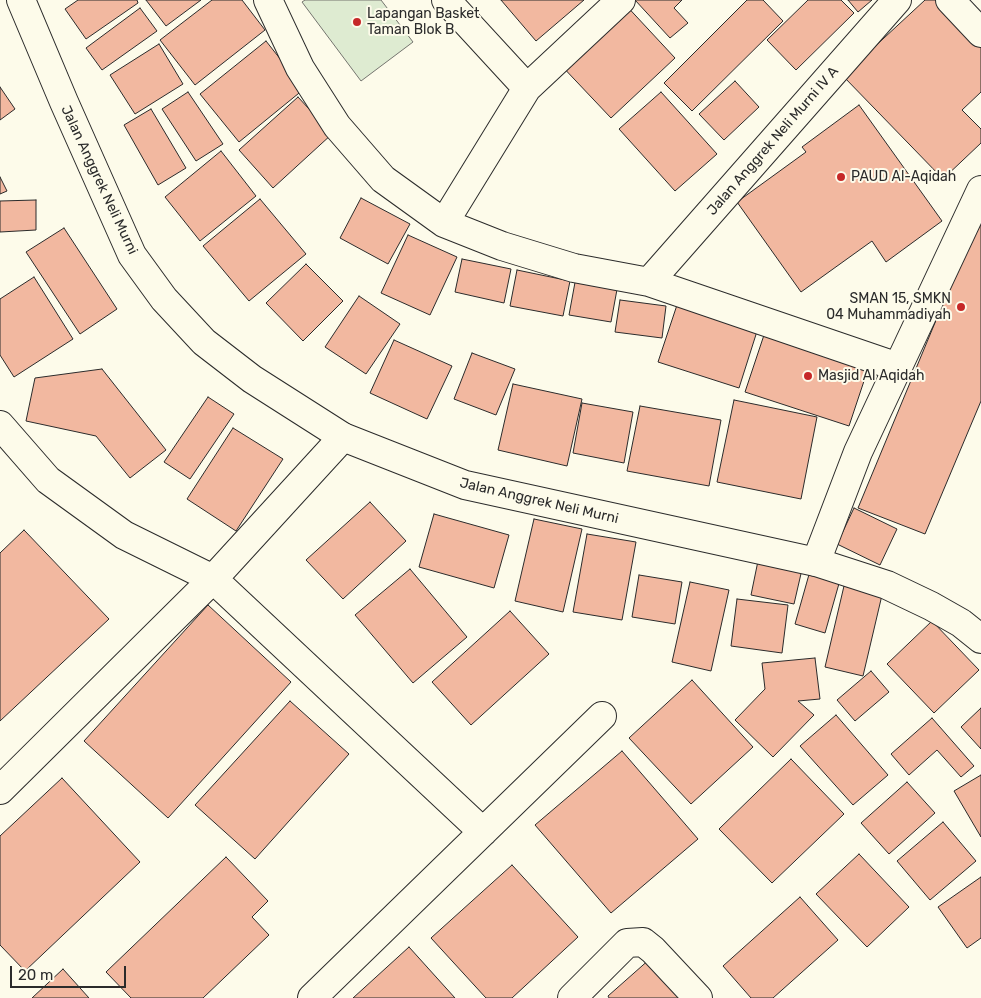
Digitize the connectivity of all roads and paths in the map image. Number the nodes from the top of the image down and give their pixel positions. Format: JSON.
{"nodes":[{"id":1,"x":21,"y":0,"type":"edge"},
{"id":2,"x":446,"y":0,"type":"edge"},
{"id":3,"x":621,"y":0,"type":"edge"},
{"id":4,"x":897,"y":0,"type":"edge"},
{"id":5,"x":950,"y":0,"type":"edge"},
{"id":6,"x":272,"y":2,"type":"edge"},
{"id":7,"x":981,"y":33,"type":"edge"},
{"id":8,"x":527,"y":88,"type":"junction"},
{"id":9,"x":981,"y":190,"type":"edge"},
{"id":10,"x":444,"y":223,"type":"junction"},
{"id":11,"x":649,"y":282,"type":"junction"},
{"id":12,"x":898,"y":367,"type":"junction"},
{"id":13,"x":0,"y":425,"type":"edge"},
{"id":14,"x":343,"y":438,"type":"junction"},
{"id":15,"x":816,"y":562,"type":"junction"},
{"id":16,"x":213,"y":579,"type":"junction"},
{"id":17,"x":981,"y":639,"type":"edge"},
{"id":18,"x":602,"y":716,"type":"dead end"},
{"id":19,"x":0,"y":790,"type":"edge"},
{"id":20,"x":483,"y":832,"type":"junction"},
{"id":21,"x":312,"y":998,"type":"edge"},
{"id":22,"x":572,"y":998,"type":"edge"},
{"id":23,"x":698,"y":998,"type":"edge"}],
"edges":[{"from":1,"to":14,"type":"street","name":"Jalan Anggrek Neli Murni"},
{"from":2,"to":8,"type":"street"},
{"from":3,"to":8,"type":"street"},
{"from":4,"to":11,"type":"street","name":"Jalan Anggrek Neli Murni IV A"},
{"from":5,"to":7,"type":"street"},
{"from":6,"to":10,"type":"street"},
{"from":8,"to":10,"type":"street"},
{"from":9,"to":12,"type":"street"},
{"from":10,"to":11,"type":"street"},
{"from":11,"to":12,"type":"street"},
{"from":12,"to":15,"type":"street"},
{"from":13,"to":16,"type":"street"},
{"from":14,"to":15,"type":"street","name":"Jalan Anggrek Neli Murni"},
{"from":14,"to":16,"type":"street"},
{"from":15,"to":17,"type":"street","name":"Jalan Anggrek Neli Murni"},
{"from":16,"to":19,"type":"street"},
{"from":16,"to":20,"type":"street"},
{"from":18,"to":20,"type":"street"},
{"from":20,"to":21,"type":"street"},
{"from":22,"to":23,"type":"street"}]}
